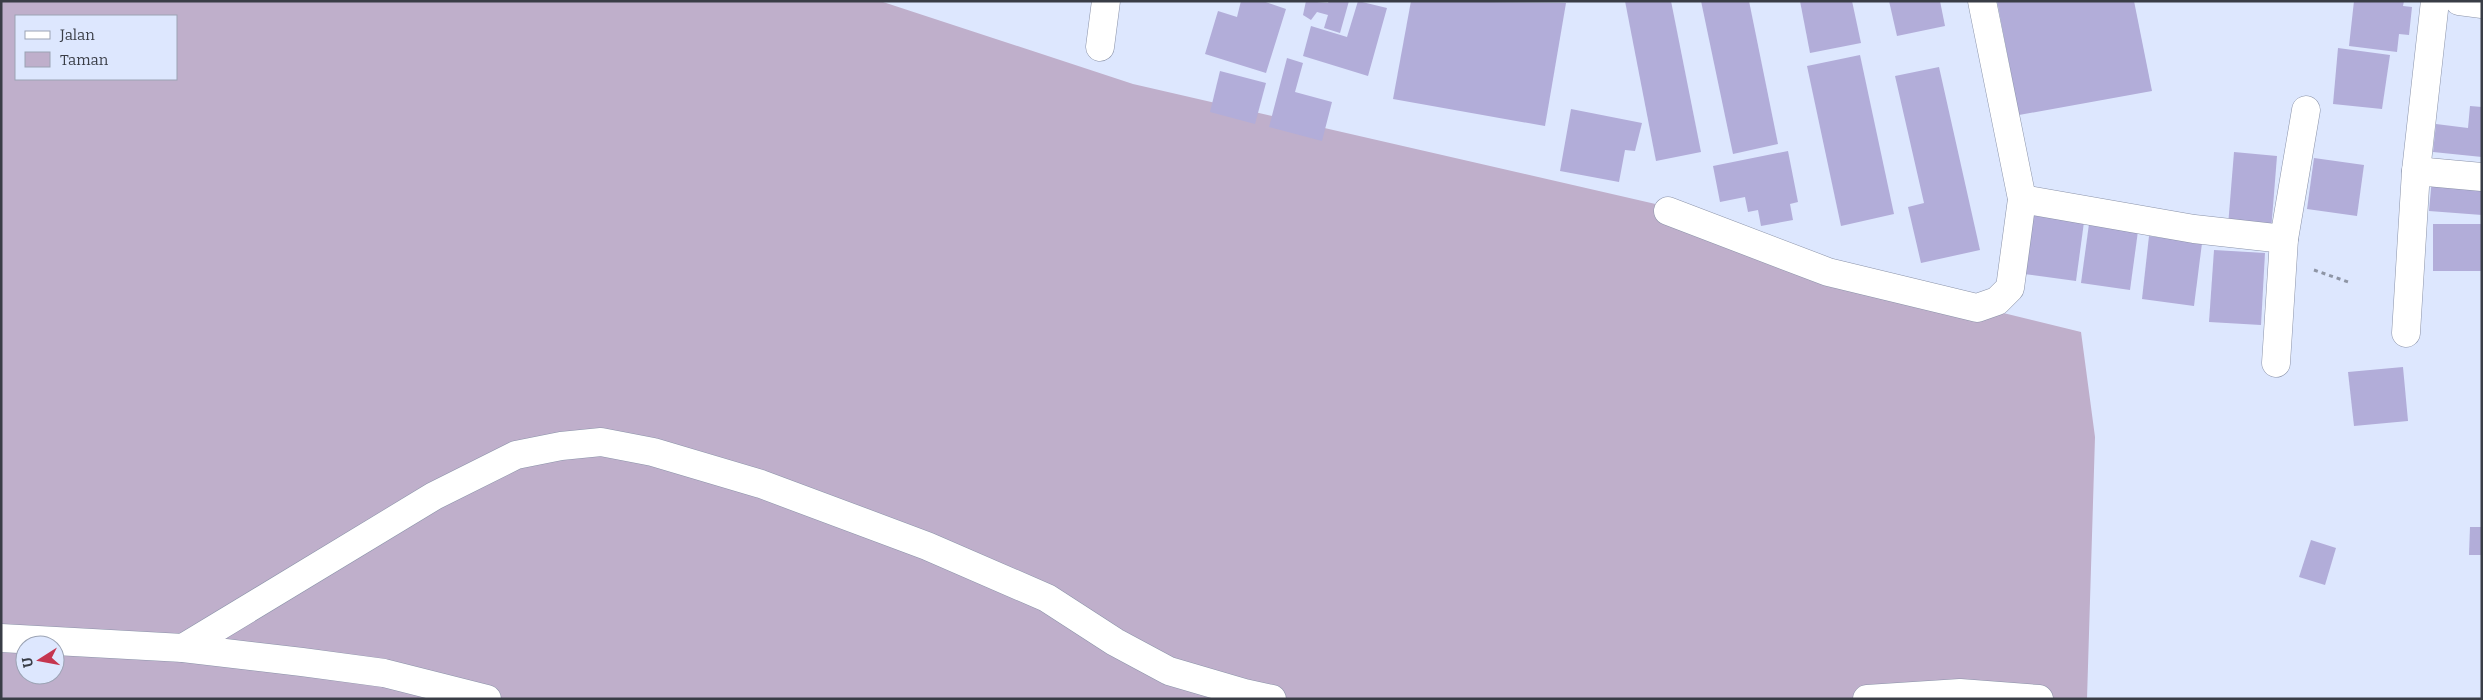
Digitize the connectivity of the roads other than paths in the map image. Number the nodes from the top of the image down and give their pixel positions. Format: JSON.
{"nodes":[{"id":1,"x":1106,"y":1,"type":"edge"},
{"id":2,"x":1982,"y":1,"type":"edge"},
{"id":3,"x":2436,"y":1,"type":"edge"},
{"id":4,"x":2459,"y":1,"type":"edge"},
{"id":5,"x":2482,"y":4,"type":"edge"},
{"id":6,"x":1100,"y":47,"type":"dead end"},
{"id":7,"x":2306,"y":110,"type":"dead end"},
{"id":8,"x":2416,"y":172,"type":"junction"},
{"id":9,"x":2482,"y":177,"type":"edge"},
{"id":10,"x":2022,"y":199,"type":"junction"},
{"id":11,"x":1668,"y":211,"type":"dead end"},
{"id":12,"x":2284,"y":249,"type":"junction"},
{"id":13,"x":2406,"y":333,"type":"dead end"},
{"id":14,"x":2276,"y":363,"type":"dead end"},
{"id":15,"x":1,"y":638,"type":"edge"},
{"id":16,"x":182,"y":648,"type":"junction"},
{"id":17,"x":487,"y":699,"type":"edge"},
{"id":18,"x":1272,"y":699,"type":"edge"},
{"id":19,"x":1867,"y":699,"type":"edge"},
{"id":20,"x":2039,"y":699,"type":"edge"}],
"edges":[{"from":1,"to":6,"type":"street"},
{"from":2,"to":10,"type":"street"},
{"from":3,"to":8,"type":"street"},
{"from":4,"to":5,"type":"street"},
{"from":7,"to":12,"type":"street"},
{"from":8,"to":9,"type":"street"},
{"from":8,"to":13,"type":"street"},
{"from":10,"to":11,"type":"street"},
{"from":10,"to":12,"type":"street"},
{"from":12,"to":14,"type":"street"},
{"from":15,"to":16,"type":"street"},
{"from":16,"to":17,"type":"street"},
{"from":16,"to":18,"type":"street"},
{"from":19,"to":20,"type":"street"}]}
